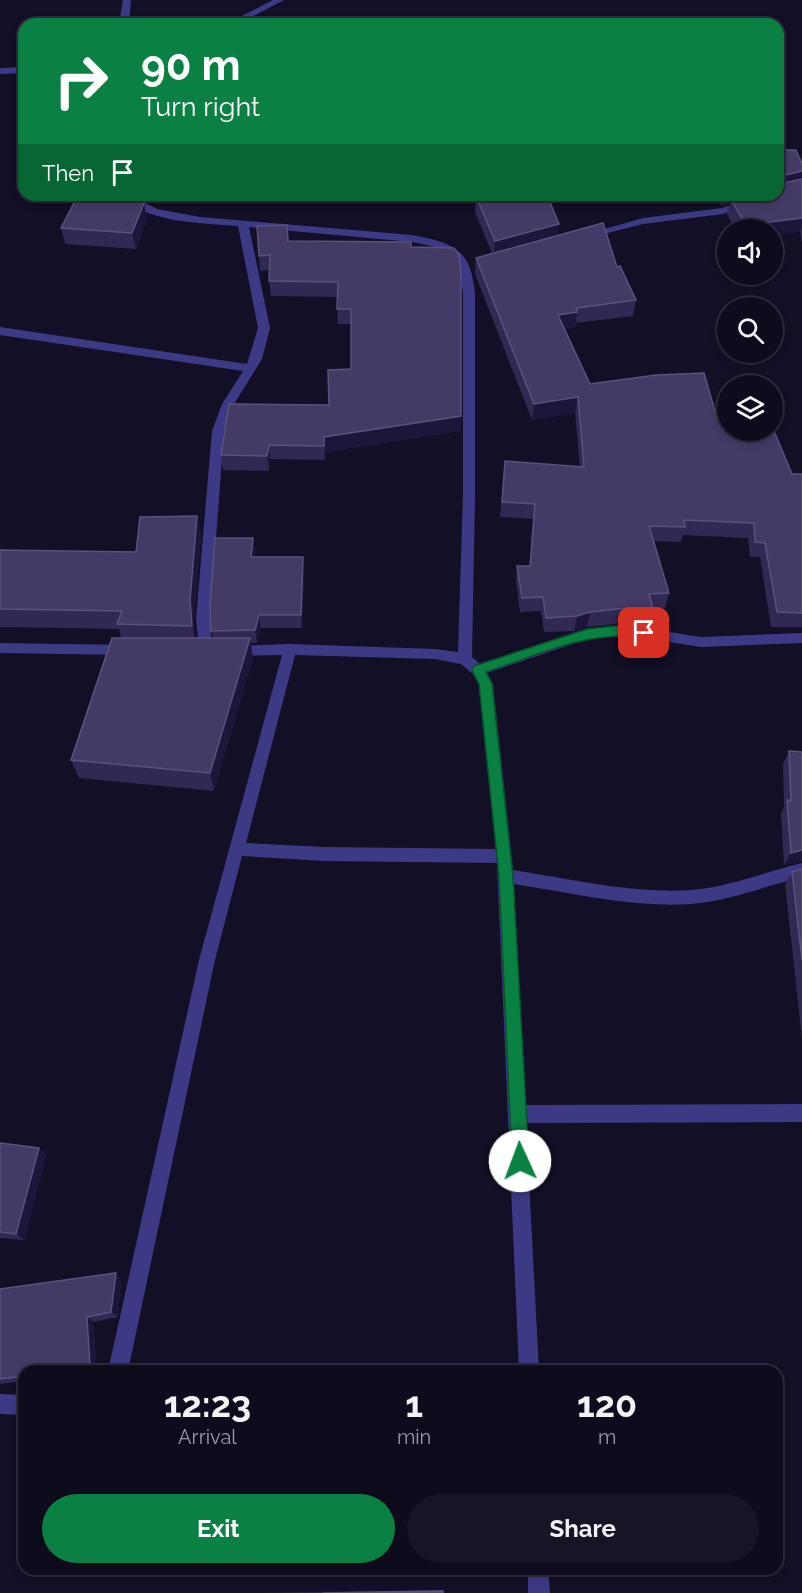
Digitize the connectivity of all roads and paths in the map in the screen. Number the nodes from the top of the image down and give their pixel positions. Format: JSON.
{"nodes":[{"id":1,"x":127,"y":0,"type":"edge"},
{"id":2,"x":280,"y":0,"type":"edge"},
{"id":3,"x":125,"y":18,"type":"edge"},
{"id":4,"x":243,"y":18,"type":"edge"},
{"id":5,"x":18,"y":70,"type":"edge"},
{"id":6,"x":0,"y":71,"type":"edge"},
{"id":7,"x":133,"y":201,"type":"edge"},
{"id":8,"x":755,"y":201,"type":"edge"},
{"id":9,"x":243,"y":223,"type":"junction"},
{"id":10,"x":572,"y":240,"type":"edge"},
{"id":11,"x":0,"y":331,"type":"edge"},
{"id":12,"x":251,"y":368,"type":"junction"},
{"id":13,"x":802,"y":638,"type":"edge"},
{"id":14,"x":0,"y":648,"type":"edge"},
{"id":15,"x":135,"y":650,"type":"edge"},
{"id":16,"x":290,"y":650,"type":"junction"},
{"id":17,"x":472,"y":664,"type":"junction"},
{"id":18,"x":236,"y":849,"type":"junction"},
{"id":19,"x":502,"y":856,"type":"junction"},
{"id":20,"x":802,"y":870,"type":"edge"},
{"id":21,"x":506,"y":876,"type":"junction"},
{"id":22,"x":802,"y":1113,"type":"edge"},
{"id":23,"x":519,"y":1114,"type":"junction"},
{"id":24,"x":119,"y":1365,"type":"edge"},
{"id":25,"x":529,"y":1365,"type":"edge"},
{"id":26,"x":0,"y":1404,"type":"edge"},
{"id":27,"x":18,"y":1405,"type":"edge"},
{"id":28,"x":538,"y":1575,"type":"edge"},
{"id":29,"x":539,"y":1593,"type":"edge"}],
"edges":[{"from":1,"to":3,"type":"street"},
{"from":2,"to":4,"type":"street"},
{"from":5,"to":6,"type":"street"},
{"from":7,"to":9,"type":"street"},
{"from":8,"to":10,"type":"street"},
{"from":9,"to":12,"type":"street"},
{"from":9,"to":17,"type":"street"},
{"from":11,"to":12,"type":"street"},
{"from":12,"to":16,"type":"street"},
{"from":13,"to":17,"type":"street"},
{"from":14,"to":15,"type":"street"},
{"from":16,"to":17,"type":"street"},
{"from":16,"to":18,"type":"street"},
{"from":17,"to":19,"type":"street"},
{"from":18,"to":19,"type":"street"},
{"from":18,"to":24,"type":"street"},
{"from":19,"to":21,"type":"street"},
{"from":20,"to":21,"type":"street"},
{"from":21,"to":23,"type":"street"},
{"from":22,"to":23,"type":"street"},
{"from":23,"to":25,"type":"street"},
{"from":26,"to":27,"type":"street"},
{"from":28,"to":29,"type":"street"}]}
